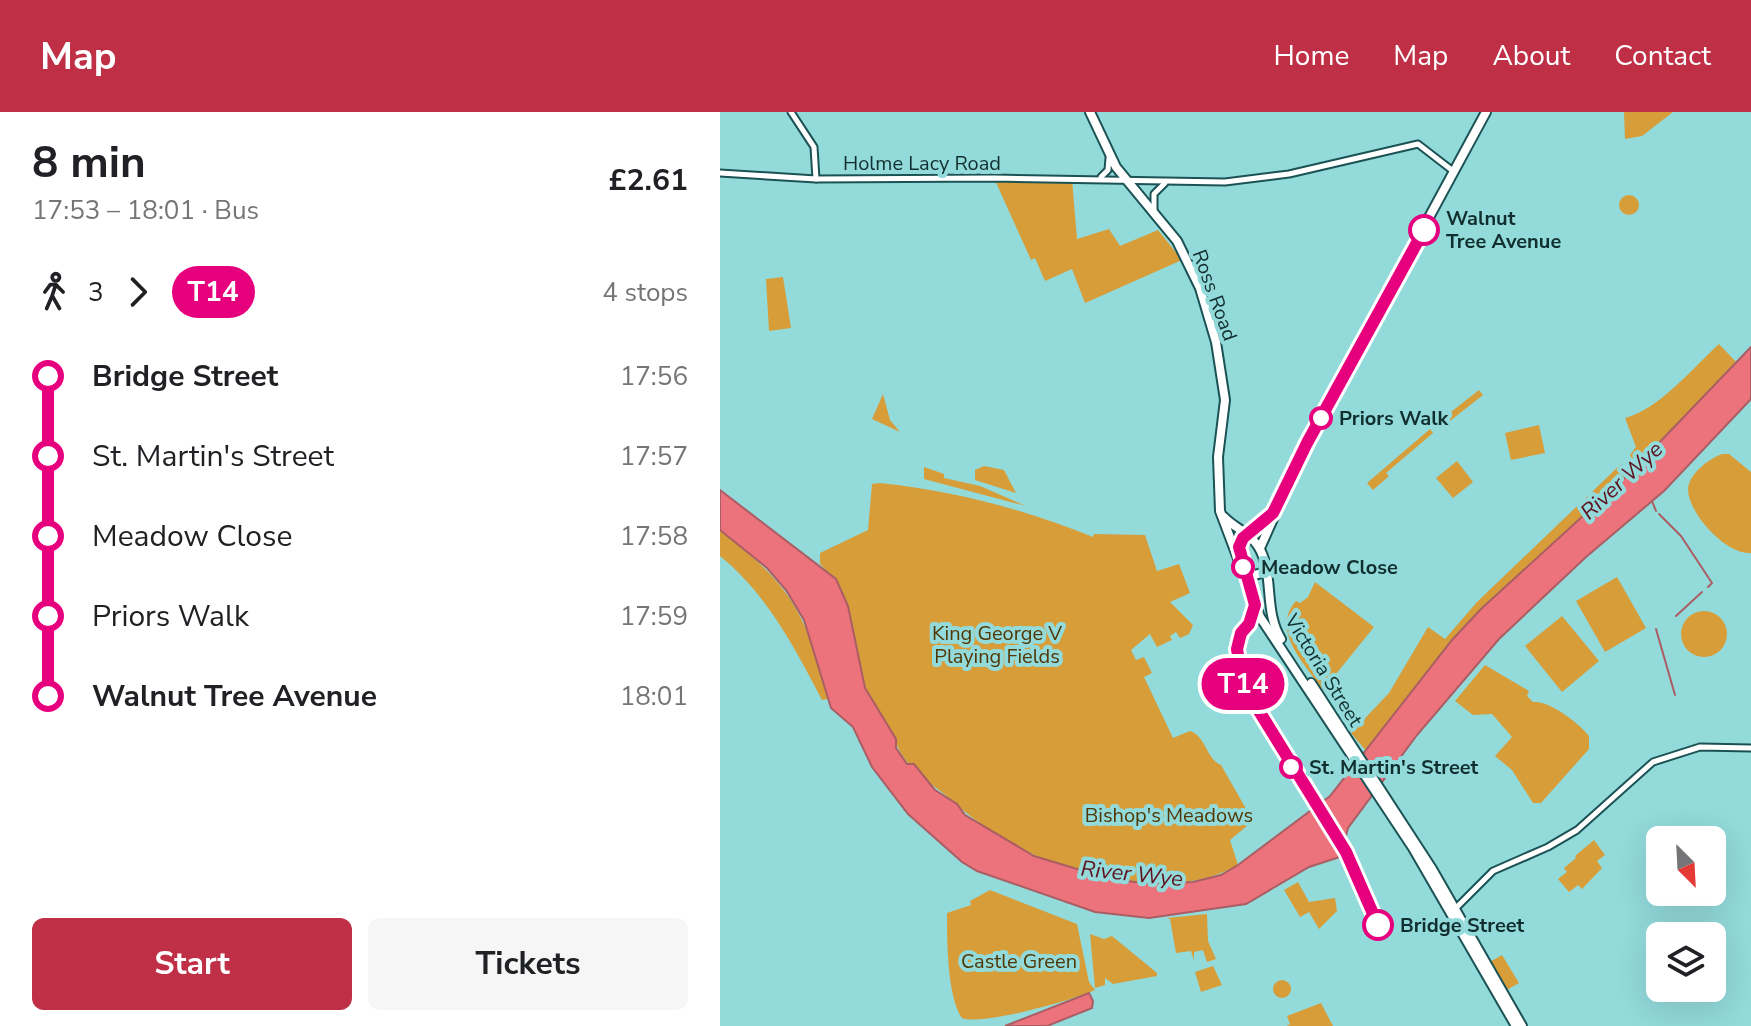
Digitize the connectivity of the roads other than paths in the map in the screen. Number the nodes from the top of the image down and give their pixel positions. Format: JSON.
{"nodes":[{"id":1,"x":791,"y":112,"type":"edge"},
{"id":2,"x":1090,"y":112,"type":"edge"},
{"id":3,"x":1486,"y":112,"type":"edge"},
{"id":4,"x":1109,"y":155,"type":"junction"},
{"id":5,"x":720,"y":173,"type":"edge"},
{"id":6,"x":1455,"y":173,"type":"junction"},
{"id":7,"x":1096,"y":178,"type":"junction"},
{"id":8,"x":816,"y":179,"type":"junction"},
{"id":9,"x":1125,"y":179,"type":"junction"},
{"id":10,"x":1166,"y":183,"type":"junction"},
{"id":11,"x":1154,"y":212,"type":"junction"},
{"id":12,"x":1273,"y":513,"type":"junction"},
{"id":13,"x":1222,"y":516,"type":"junction"},
{"id":14,"x":1248,"y":534,"type":"junction"},
{"id":15,"x":1260,"y":548,"type":"junction"},
{"id":16,"x":1240,"y":558,"type":"junction"},
{"id":17,"x":1265,"y":572,"type":"junction"},
{"id":18,"x":1245,"y":573,"type":"junction"},
{"id":19,"x":1269,"y":605,"type":"junction"},
{"id":20,"x":1260,"y":617,"type":"junction"},
{"id":21,"x":1282,"y":644,"type":"junction"},
{"id":22,"x":1751,"y":748,"type":"edge"},
{"id":23,"x":1452,"y":912,"type":"junction"},
{"id":24,"x":1516,"y":1026,"type":"edge"},
{"id":25,"x":1522,"y":1026,"type":"edge"}],
"edges":[{"from":1,"to":8,"type":"street"},
{"from":2,"to":4,"type":"highway","name":"Ross Road"},
{"from":3,"to":6,"type":"highway"},
{"from":4,"to":7,"type":"street"},
{"from":4,"to":9,"type":"highway","name":"Ross Road"},
{"from":5,"to":8,"type":"street","name":"Holme Lacy Road"},
{"from":6,"to":10,"type":"street"},
{"from":6,"to":12,"type":"highway"},
{"from":7,"to":8,"type":"street","name":"Holme Lacy Road"},
{"from":7,"to":9,"type":"street","name":"Holme Lacy Road"},
{"from":9,"to":10,"type":"street"},
{"from":9,"to":11,"type":"highway","name":"Ross Road"},
{"from":10,"to":11,"type":"street"},
{"from":11,"to":13,"type":"highway","name":"Ross Road"},
{"from":12,"to":14,"type":"highway"},
{"from":12,"to":15,"type":"highway"},
{"from":13,"to":14,"type":"highway"},
{"from":13,"to":16,"type":"highway","name":"Ross Road"},
{"from":14,"to":15,"type":"highway"},
{"from":14,"to":16,"type":"highway"},
{"from":15,"to":17,"type":"highway","name":"Victoria Street"},
{"from":16,"to":18,"type":"highway","name":"Victoria Street"},
{"from":17,"to":18,"type":"highway"},
{"from":17,"to":19,"type":"highway","name":"Victoria Street"},
{"from":18,"to":20,"type":"highway","name":"Victoria Street"},
{"from":19,"to":20,"type":"highway"},
{"from":19,"to":21,"type":"highway","name":"Victoria Street"},
{"from":20,"to":21,"type":"highway","name":"Victoria Street"},
{"from":21,"to":23,"type":"highway","name":"Victoria Street"},
{"from":22,"to":23,"type":"street"},
{"from":23,"to":24,"type":"highway","name":"Victoria Street"},
{"from":23,"to":25,"type":"highway","name":"Victoria Street"}]}
